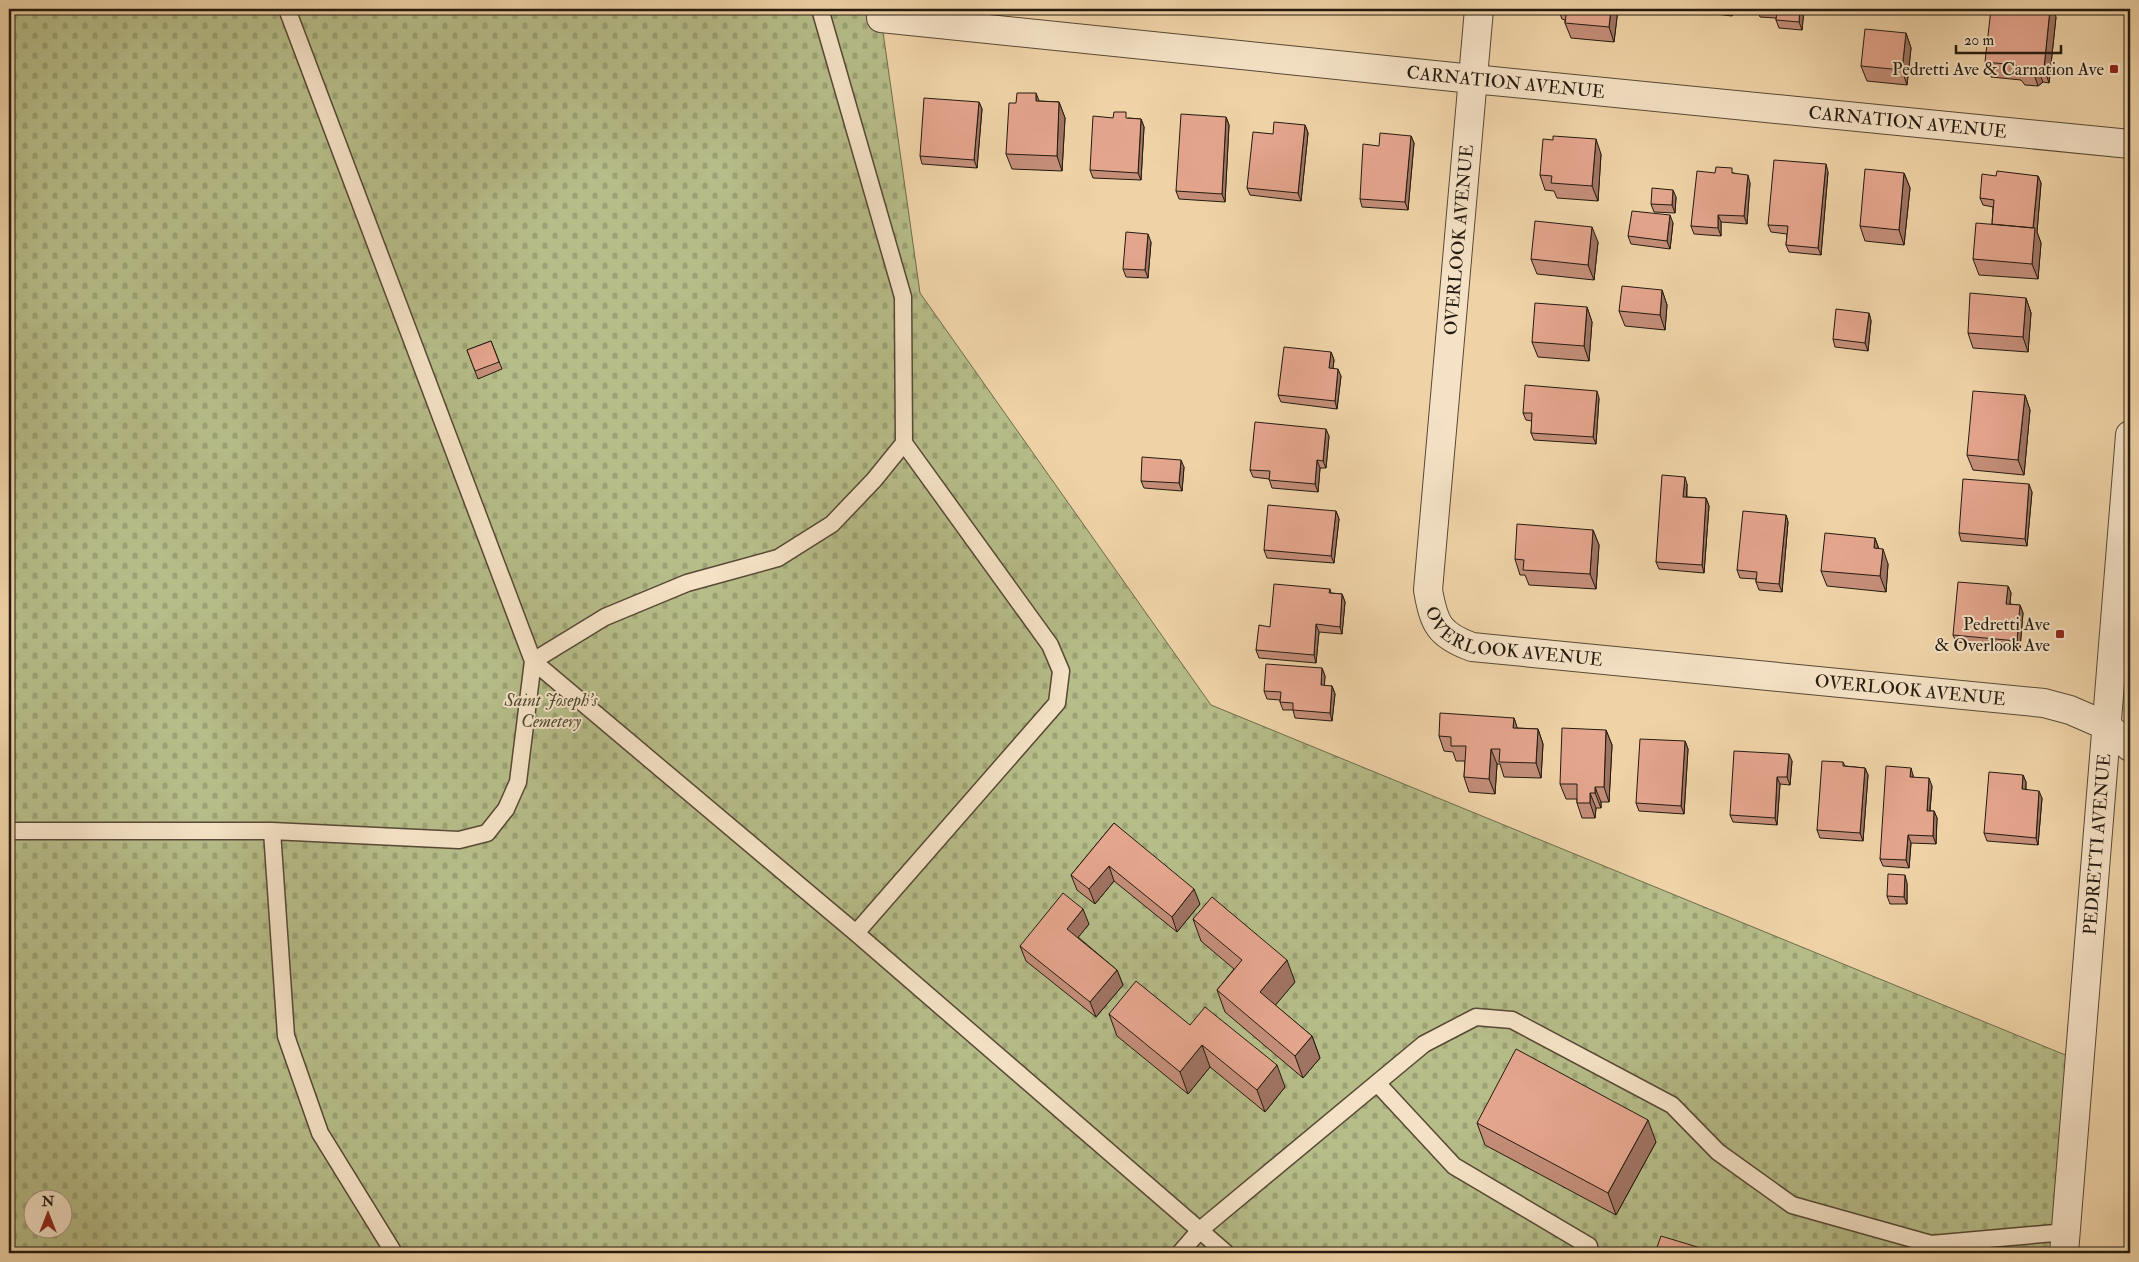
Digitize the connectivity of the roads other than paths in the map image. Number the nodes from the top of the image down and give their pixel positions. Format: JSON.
{"nodes":[{"id":1,"x":287,"y":9,"type":"edge"},
{"id":2,"x":820,"y":9,"type":"edge"},
{"id":3,"x":1479,"y":9,"type":"edge"},
{"id":4,"x":881,"y":18,"type":"dead end"},
{"id":5,"x":1473,"y":80,"type":"junction"},
{"id":6,"x":2130,"y":144,"type":"edge"},
{"id":7,"x":2130,"y":435,"type":"edge"},
{"id":8,"x":904,"y":443,"type":"junction"},
{"id":9,"x":533,"y":661,"type":"junction"},
{"id":10,"x":2107,"y":726,"type":"junction"},
{"id":11,"x":2130,"y":747,"type":"edge"},
{"id":12,"x":9,"y":831,"type":"edge"},
{"id":13,"x":272,"y":831,"type":"junction"},
{"id":14,"x":856,"y":933,"type":"junction"},
{"id":15,"x":1377,"y":1083,"type":"junction"},
{"id":16,"x":1200,"y":1230,"type":"junction"},
{"id":17,"x":2065,"y":1243,"type":"edge"},
{"id":18,"x":1589,"y":1246,"type":"dead end"},
{"id":19,"x":394,"y":1253,"type":"edge"},
{"id":20,"x":1180,"y":1253,"type":"edge"},
{"id":21,"x":1226,"y":1253,"type":"edge"}],
"edges":[{"from":1,"to":9,"type":"lane"},
{"from":2,"to":8,"type":"lane"},
{"from":3,"to":5,"type":"street","name":"OVERLOOK AVENUE"},
{"from":4,"to":5,"type":"street","name":"CARNATION AVENUE"},
{"from":5,"to":6,"type":"street","name":"CARNATION AVENUE"},
{"from":5,"to":10,"type":"street","name":"OVERLOOK AVENUE"},
{"from":7,"to":10,"type":"street","name":"PEDRETTI AVENUE"},
{"from":8,"to":9,"type":"lane"},
{"from":8,"to":14,"type":"lane"},
{"from":9,"to":13,"type":"lane"},
{"from":9,"to":14,"type":"lane"},
{"from":10,"to":11,"type":"street","name":"OVERLOOK AVENUE"},
{"from":10,"to":17,"type":"street","name":"PEDRETTI AVENUE"},
{"from":12,"to":13,"type":"lane"},
{"from":13,"to":19,"type":"lane"},
{"from":14,"to":16,"type":"lane"},
{"from":15,"to":16,"type":"lane"},
{"from":15,"to":17,"type":"lane"},
{"from":15,"to":18,"type":"lane"},
{"from":16,"to":20,"type":"lane"},
{"from":16,"to":21,"type":"lane"}]}
